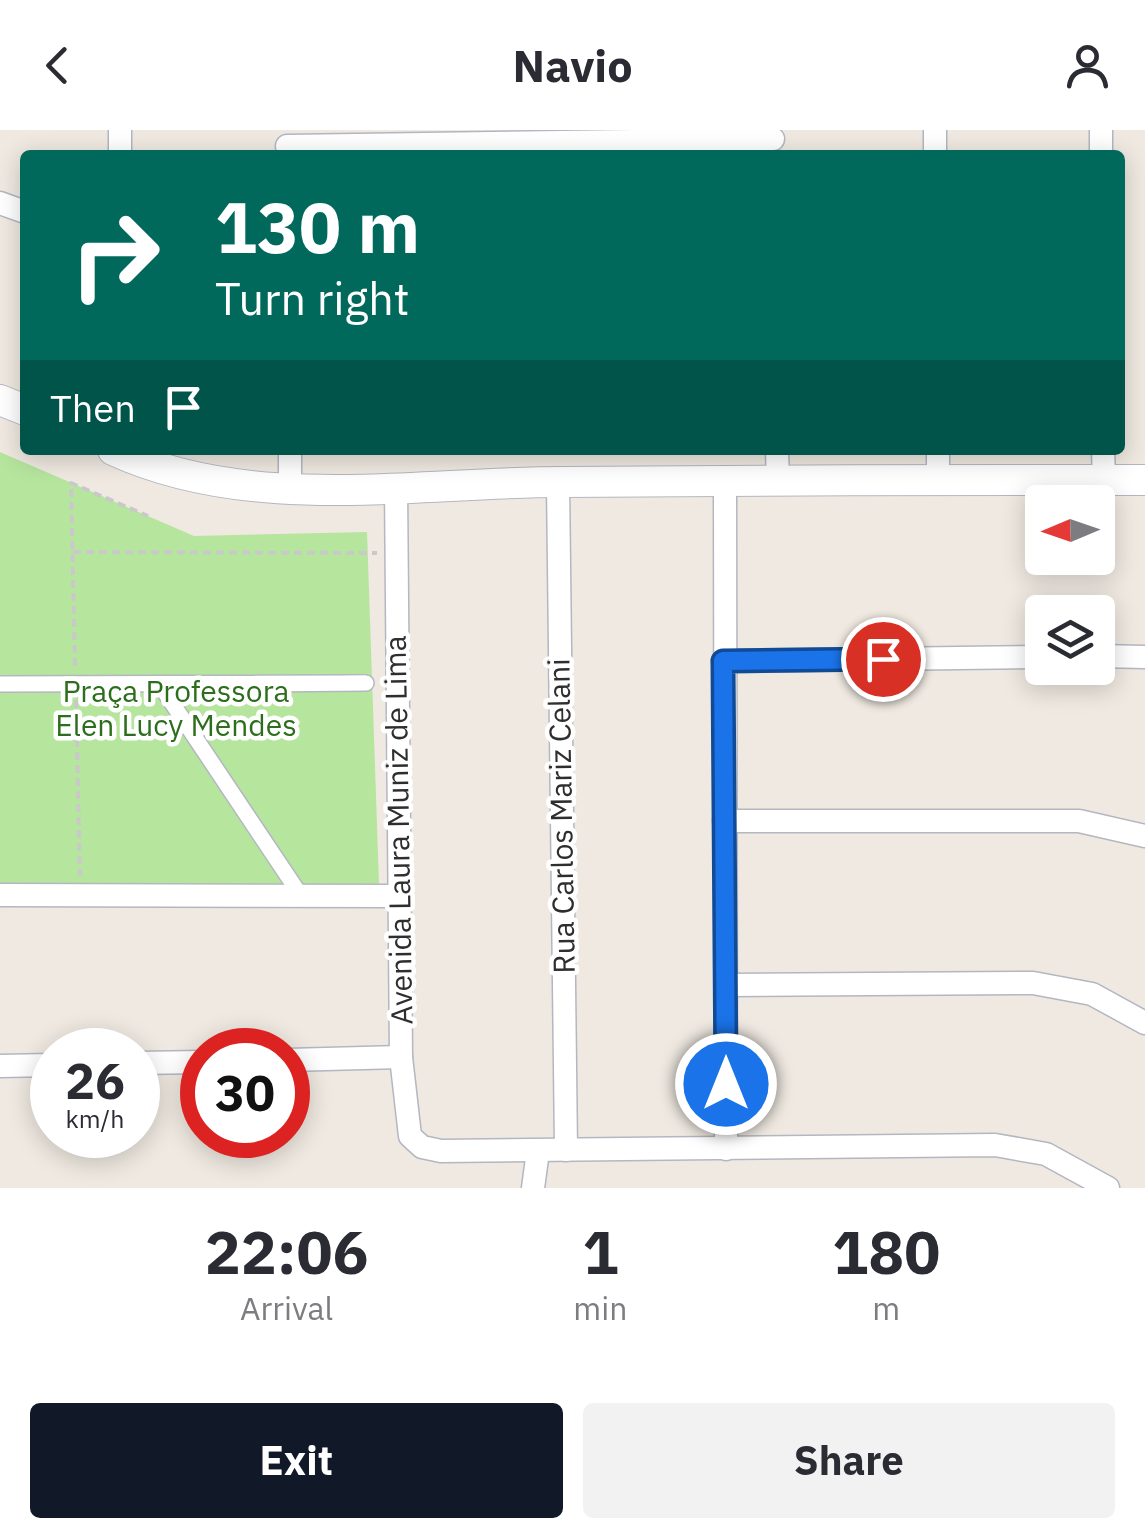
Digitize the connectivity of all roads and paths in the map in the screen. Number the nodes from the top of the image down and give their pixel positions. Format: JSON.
{"nodes":[{"id":1,"x":773,"y":142,"type":"edge"},
{"id":2,"x":287,"y":143,"type":"edge"},
{"id":3,"x":130,"y":455,"type":"edge"},
{"id":4,"x":290,"y":455,"type":"edge"},
{"id":5,"x":777,"y":455,"type":"edge"},
{"id":6,"x":938,"y":464,"type":"edge"},
{"id":7,"x":1103,"y":465,"type":"edge"},
{"id":8,"x":1145,"y":480,"type":"edge"},
{"id":9,"x":558,"y":482,"type":"junction"},
{"id":10,"x":725,"y":482,"type":"junction"},
{"id":11,"x":778,"y":482,"type":"junction"},
{"id":12,"x":396,"y":486,"type":"junction"},
{"id":13,"x":290,"y":488,"type":"junction"},
{"id":14,"x":148,"y":516,"type":"dead end"},
{"id":15,"x":73,"y":552,"type":"junction"},
{"id":16,"x":397,"y":552,"type":"junction"},
{"id":17,"x":1025,"y":656,"type":"edge"},
{"id":18,"x":1115,"y":656,"type":"edge"},
{"id":19,"x":1145,"y":657,"type":"edge"},
{"id":20,"x":723,"y":661,"type":"junction"},
{"id":21,"x":0,"y":684,"type":"edge"},
{"id":22,"x":76,"y":684,"type":"junction"},
{"id":23,"x":724,"y":821,"type":"junction"},
{"id":24,"x":1145,"y":836,"type":"edge"},
{"id":25,"x":0,"y":895,"type":"edge"},
{"id":26,"x":80,"y":896,"type":"junction"},
{"id":27,"x":301,"y":896,"type":"junction"},
{"id":28,"x":398,"y":896,"type":"junction"},
{"id":29,"x":726,"y":985,"type":"junction"},
{"id":30,"x":1145,"y":1023,"type":"edge"},
{"id":31,"x":401,"y":1057,"type":"junction"},
{"id":32,"x":310,"y":1059,"type":"edge"},
{"id":33,"x":30,"y":1065,"type":"edge"},
{"id":34,"x":0,"y":1066,"type":"edge"},
{"id":35,"x":538,"y":1150,"type":"junction"},
{"id":36,"x":566,"y":1150,"type":"junction"},
{"id":37,"x":726,"y":1150,"type":"junction"},
{"id":38,"x":533,"y":1188,"type":"edge"},
{"id":39,"x":1108,"y":1188,"type":"edge"}],
"edges":[{"from":1,"to":2,"type":"street"},
{"from":3,"to":13,"type":"main road"},
{"from":4,"to":13,"type":"street"},
{"from":5,"to":11,"type":"street"},
{"from":6,"to":7,"type":"main road"},
{"from":6,"to":11,"type":"main road"},
{"from":7,"to":8,"type":"main road"},
{"from":9,"to":10,"type":"main road"},
{"from":9,"to":12,"type":"main road"},
{"from":9,"to":36,"type":"street","name":"Rua Carlos Mariz Celani"},
{"from":10,"to":11,"type":"main road"},
{"from":10,"to":20,"type":"street"},
{"from":12,"to":13,"type":"main road"},
{"from":12,"to":16,"type":"street","name":"Avenida Laura Muniz de Lima"},
{"from":14,"to":15,"type":"path"},
{"from":15,"to":16,"type":"path"},
{"from":15,"to":22,"type":"path"},
{"from":16,"to":28,"type":"street","name":"Avenida Laura Muniz de Lima"},
{"from":17,"to":20,"type":"street"},
{"from":18,"to":19,"type":"street"},
{"from":20,"to":23,"type":"street"},
{"from":21,"to":22,"type":"street"},
{"from":22,"to":26,"type":"path"},
{"from":22,"to":27,"type":"street"},
{"from":23,"to":24,"type":"street"},
{"from":23,"to":29,"type":"street"},
{"from":25,"to":26,"type":"street"},
{"from":26,"to":27,"type":"street"},
{"from":27,"to":28,"type":"street"},
{"from":28,"to":31,"type":"street","name":"Avenida Laura Muniz de Lima"},
{"from":29,"to":30,"type":"street"},
{"from":29,"to":37,"type":"street"},
{"from":31,"to":32,"type":"street"},
{"from":31,"to":35,"type":"street","name":"Avenida Laura Muniz de Lima"},
{"from":33,"to":34,"type":"street"},
{"from":35,"to":36,"type":"street"},
{"from":35,"to":38,"type":"street"},
{"from":36,"to":37,"type":"street"},
{"from":37,"to":39,"type":"street"}]}
